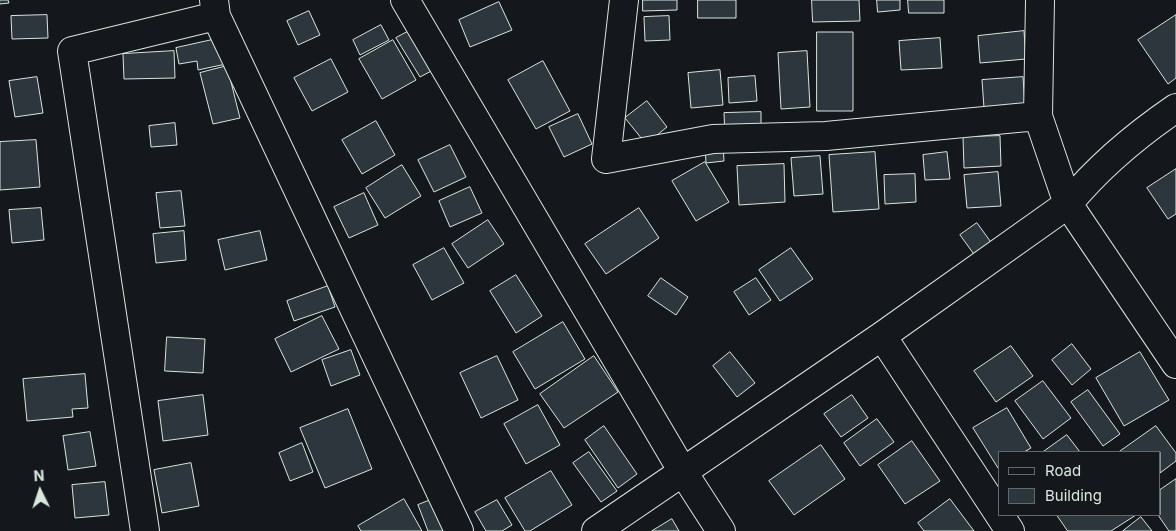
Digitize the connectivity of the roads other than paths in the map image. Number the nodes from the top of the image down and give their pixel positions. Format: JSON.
{"nodes":[{"id":1,"x":406,"y":0,"type":"edge"},
{"id":2,"x":624,"y":0,"type":"edge"},
{"id":3,"x":1040,"y":0,"type":"edge"},
{"id":4,"x":215,"y":8,"type":"edge"},
{"id":5,"x":1176,"y":108,"type":"edge"},
{"id":6,"x":1038,"y":116,"type":"junction"},
{"id":7,"x":1068,"y":204,"type":"junction"},
{"id":8,"x":882,"y":336,"type":"junction"},
{"id":9,"x":1176,"y":364,"type":"edge"},
{"id":10,"x":684,"y":472,"type":"junction"},
{"id":11,"x":998,"y":513,"type":"edge"},
{"id":12,"x":1000,"y":516,"type":"edge"},
{"id":13,"x":145,"y":531,"type":"edge"},
{"id":14,"x":459,"y":531,"type":"edge"},
{"id":15,"x":596,"y":531,"type":"edge"},
{"id":16,"x":721,"y":531,"type":"edge"},
{"id":17,"x":1010,"y":531,"type":"edge"}],
"edges":[{"from":1,"to":10,"type":"street"},
{"from":2,"to":6,"type":"street"},
{"from":3,"to":6,"type":"street"},
{"from":4,"to":13,"type":"street"},
{"from":4,"to":14,"type":"street"},
{"from":5,"to":7,"type":"street"},
{"from":6,"to":7,"type":"street"},
{"from":7,"to":8,"type":"street"},
{"from":7,"to":9,"type":"street"},
{"from":8,"to":10,"type":"street"},
{"from":8,"to":11,"type":"street"},
{"from":10,"to":15,"type":"street"},
{"from":10,"to":16,"type":"street"},
{"from":12,"to":17,"type":"street"}]}
